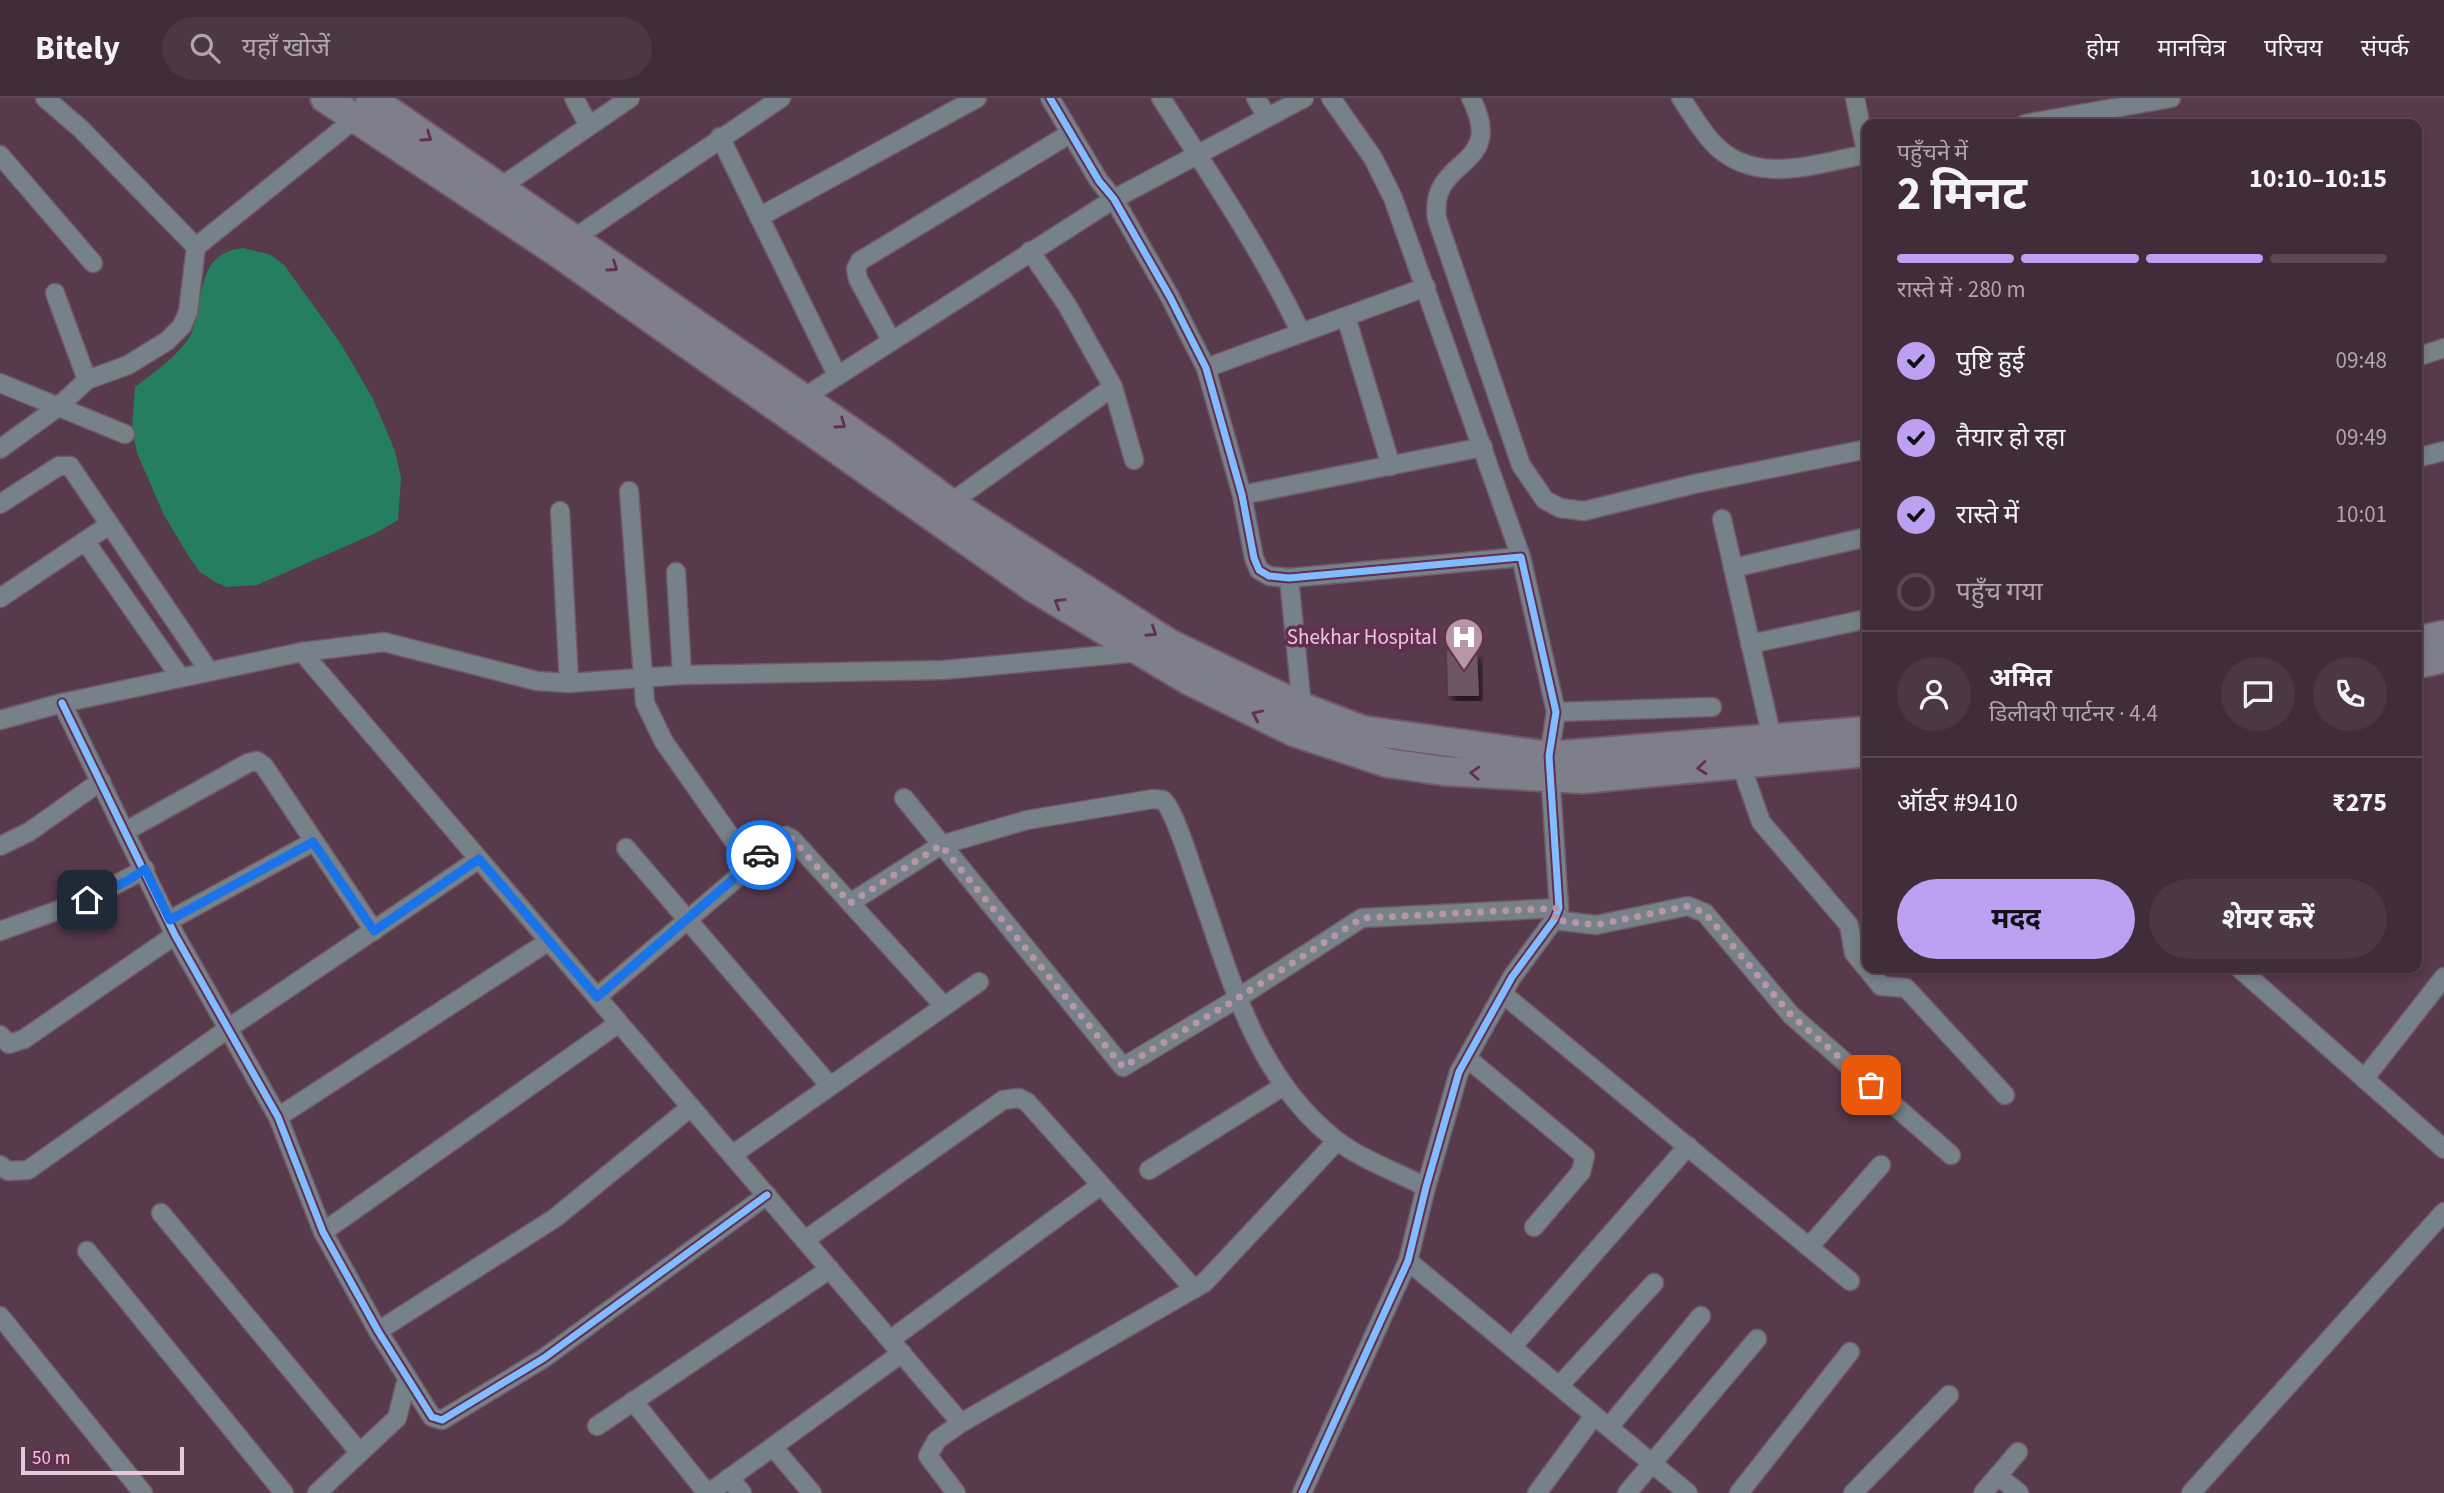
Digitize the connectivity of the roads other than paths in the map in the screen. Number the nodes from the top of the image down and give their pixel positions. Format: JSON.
{"nodes":[{"id":1,"x":45,"y":98,"type":"edge"},
{"id":2,"x":325,"y":98,"type":"edge"},
{"id":3,"x":574,"y":98,"type":"edge"},
{"id":4,"x":629,"y":98,"type":"edge"},
{"id":5,"x":780,"y":98,"type":"edge"},
{"id":6,"x":977,"y":98,"type":"edge"},
{"id":7,"x":1050,"y":98,"type":"edge"},
{"id":8,"x":1161,"y":98,"type":"edge"},
{"id":9,"x":1256,"y":98,"type":"edge"},
{"id":10,"x":1304,"y":98,"type":"edge"},
{"id":11,"x":1331,"y":98,"type":"edge"},
{"id":12,"x":1471,"y":98,"type":"edge"},
{"id":13,"x":1681,"y":98,"type":"edge"},
{"id":14,"x":1856,"y":98,"type":"edge"},
{"id":15,"x":2171,"y":98,"type":"edge"},
{"id":16,"x":2084,"y":106,"type":"edge"},
{"id":17,"x":363,"y":108,"type":"edge"},
{"id":18,"x":1267,"y":117,"type":"junction"},
{"id":19,"x":2041,"y":119,"type":"edge"},
{"id":20,"x":589,"y":126,"type":"junction"},
{"id":21,"x":1862,"y":129,"type":"edge"},
{"id":22,"x":1071,"y":134,"type":"junction"},
{"id":23,"x":720,"y":137,"type":"junction"},
{"id":24,"x":0,"y":155,"type":"edge"},
{"id":25,"x":1198,"y":155,"type":"junction"},
{"id":26,"x":1862,"y":156,"type":"edge"},
{"id":27,"x":499,"y":188,"type":"junction"},
{"id":28,"x":1114,"y":198,"type":"junction"},
{"id":29,"x":759,"y":217,"type":"junction"},
{"id":30,"x":573,"y":239,"type":"junction"},
{"id":31,"x":196,"y":247,"type":"junction"},
{"id":32,"x":1030,"y":251,"type":"junction"},
{"id":33,"x":93,"y":263,"type":"dead end"},
{"id":34,"x":1426,"y":287,"type":"junction"},
{"id":35,"x":55,"y":293,"type":"dead end"},
{"id":36,"x":1346,"y":317,"type":"junction"},
{"id":37,"x":1301,"y":333,"type":"junction"},
{"id":38,"x":891,"y":340,"type":"junction"},
{"id":39,"x":2444,"y":348,"type":"edge"},
{"id":40,"x":2422,"y":355,"type":"edge"},
{"id":41,"x":1206,"y":368,"type":"junction"},
{"id":42,"x":837,"y":375,"type":"junction"},
{"id":43,"x":87,"y":380,"type":"junction"},
{"id":44,"x":0,"y":383,"type":"edge"},
{"id":45,"x":1114,"y":387,"type":"junction"},
{"id":46,"x":803,"y":398,"type":"junction"},
{"id":47,"x":58,"y":407,"type":"junction"},
{"id":48,"x":125,"y":434,"type":"dead end"},
{"id":49,"x":1483,"y":447,"type":"junction"},
{"id":50,"x":0,"y":449,"type":"edge"},
{"id":51,"x":1862,"y":450,"type":"edge"},
{"id":52,"x":2444,"y":451,"type":"edge"},
{"id":53,"x":2422,"y":457,"type":"edge"},
{"id":54,"x":1134,"y":460,"type":"dead end"},
{"id":55,"x":1391,"y":466,"type":"junction"},
{"id":56,"x":629,"y":491,"type":"dead end"},
{"id":57,"x":1242,"y":495,"type":"junction"},
{"id":58,"x":950,"y":503,"type":"junction"},
{"id":59,"x":0,"y":504,"type":"edge"},
{"id":60,"x":560,"y":511,"type":"dead end"},
{"id":61,"x":1722,"y":519,"type":"dead end"},
{"id":62,"x":109,"y":525,"type":"junction"},
{"id":63,"x":1862,"y":538,"type":"edge"},
{"id":64,"x":85,"y":541,"type":"junction"},
{"id":65,"x":1521,"y":557,"type":"junction"},
{"id":66,"x":1733,"y":568,"type":"junction"},
{"id":67,"x":676,"y":572,"type":"dead end"},
{"id":68,"x":1289,"y":578,"type":"junction"},
{"id":69,"x":0,"y":598,"type":"edge"},
{"id":70,"x":1862,"y":620,"type":"edge"},
{"id":71,"x":1750,"y":644,"type":"junction"},
{"id":72,"x":2437,"y":646,"type":"edge"},
{"id":73,"x":302,"y":652,"type":"junction"},
{"id":74,"x":1142,"y":652,"type":"junction"},
{"id":75,"x":2422,"y":660,"type":"edge"},
{"id":76,"x":209,"y":671,"type":"junction"},
{"id":77,"x":682,"y":675,"type":"junction"},
{"id":78,"x":180,"y":677,"type":"junction"},
{"id":79,"x":641,"y":678,"type":"junction"},
{"id":80,"x":569,"y":683,"type":"junction"},
{"id":81,"x":62,"y":703,"type":"junction"},
{"id":82,"x":1712,"y":706,"type":"dead end"},
{"id":83,"x":1302,"y":707,"type":"junction"},
{"id":84,"x":1556,"y":712,"type":"junction"},
{"id":85,"x":0,"y":720,"type":"edge"},
{"id":86,"x":1862,"y":732,"type":"edge"},
{"id":87,"x":1775,"y":750,"type":"junction"},
{"id":88,"x":1862,"y":752,"type":"edge"},
{"id":89,"x":1741,"y":765,"type":"junction"},
{"id":90,"x":1550,"y":766,"type":"junction"},
{"id":91,"x":101,"y":781,"type":"junction"},
{"id":92,"x":904,"y":798,"type":"dead end"},
{"id":93,"x":126,"y":831,"type":"junction"},
{"id":94,"x":313,"y":842,"type":"junction"},
{"id":95,"x":941,"y":845,"type":"junction"},
{"id":96,"x":0,"y":846,"type":"edge"},
{"id":97,"x":626,"y":848,"type":"dead end"},
{"id":98,"x":479,"y":859,"type":"junction"},
{"id":99,"x":750,"y":864,"type":"junction"},
{"id":100,"x":145,"y":869,"type":"junction"},
{"id":101,"x":850,"y":903,"type":"junction"},
{"id":102,"x":1556,"y":914,"type":"junction"},
{"id":103,"x":685,"y":920,"type":"junction"},
{"id":104,"x":172,"y":927,"type":"junction"},
{"id":105,"x":0,"y":931,"type":"edge"},
{"id":106,"x":374,"y":931,"type":"junction"},
{"id":107,"x":549,"y":941,"type":"junction"},
{"id":108,"x":1862,"y":963,"type":"edge"},
{"id":109,"x":1870,"y":973,"type":"edge"},
{"id":110,"x":2246,"y":973,"type":"edge"},
{"id":111,"x":2444,"y":977,"type":"edge"},
{"id":112,"x":979,"y":982,"type":"dead end"},
{"id":113,"x":1503,"y":994,"type":"junction"},
{"id":114,"x":597,"y":997,"type":"junction"},
{"id":115,"x":1238,"y":998,"type":"junction"},
{"id":116,"x":944,"y":1006,"type":"junction"},
{"id":117,"x":619,"y":1023,"type":"junction"},
{"id":118,"x":229,"y":1028,"type":"junction"},
{"id":119,"x":0,"y":1035,"type":"edge"},
{"id":120,"x":1467,"y":1058,"type":"junction"},
{"id":121,"x":2364,"y":1079,"type":"junction"},
{"id":122,"x":830,"y":1086,"type":"junction"},
{"id":123,"x":1282,"y":1087,"type":"junction"},
{"id":124,"x":2005,"y":1095,"type":"dead end"},
{"id":125,"x":691,"y":1107,"type":"junction"},
{"id":126,"x":278,"y":1117,"type":"junction"},
{"id":127,"x":1337,"y":1141,"type":"junction"},
{"id":128,"x":1688,"y":1146,"type":"junction"},
{"id":129,"x":2444,"y":1149,"type":"edge"},
{"id":130,"x":732,"y":1155,"type":"junction"},
{"id":131,"x":1951,"y":1155,"type":"dead end"},
{"id":132,"x":0,"y":1165,"type":"edge"},
{"id":133,"x":1881,"y":1165,"type":"dead end"},
{"id":134,"x":1149,"y":1170,"type":"dead end"},
{"id":135,"x":1101,"y":1185,"type":"junction"},
{"id":136,"x":1426,"y":1187,"type":"junction"},
{"id":137,"x":766,"y":1195,"type":"junction"},
{"id":138,"x":161,"y":1213,"type":"dead end"},
{"id":139,"x":2444,"y":1213,"type":"edge"},
{"id":140,"x":1534,"y":1227,"type":"dead end"},
{"id":141,"x":323,"y":1232,"type":"junction"},
{"id":142,"x":805,"y":1240,"type":"junction"},
{"id":143,"x":1809,"y":1247,"type":"junction"},
{"id":144,"x":87,"y":1251,"type":"dead end"},
{"id":145,"x":1408,"y":1261,"type":"junction"},
{"id":146,"x":830,"y":1269,"type":"junction"},
{"id":147,"x":1850,"y":1281,"type":"dead end"},
{"id":148,"x":1654,"y":1283,"type":"dead end"},
{"id":149,"x":1194,"y":1289,"type":"junction"},
{"id":150,"x":0,"y":1316,"type":"edge"},
{"id":151,"x":1701,"y":1316,"type":"dead end"},
{"id":152,"x":377,"y":1331,"type":"junction"},
{"id":153,"x":1757,"y":1339,"type":"dead end"},
{"id":154,"x":896,"y":1347,"type":"junction"},
{"id":155,"x":1512,"y":1347,"type":"junction"},
{"id":156,"x":1850,"y":1352,"type":"dead end"},
{"id":157,"x":407,"y":1380,"type":"junction"},
{"id":158,"x":1559,"y":1386,"type":"junction"},
{"id":159,"x":1949,"y":1395,"type":"dead end"},
{"id":160,"x":632,"y":1401,"type":"junction"},
{"id":161,"x":1594,"y":1416,"type":"junction"},
{"id":162,"x":961,"y":1423,"type":"junction"},
{"id":163,"x":597,"y":1426,"type":"dead end"},
{"id":164,"x":1609,"y":1427,"type":"junction"},
{"id":165,"x":773,"y":1447,"type":"junction"},
{"id":166,"x":2018,"y":1452,"type":"dead end"},
{"id":167,"x":360,"y":1453,"type":"junction"},
{"id":168,"x":1651,"y":1462,"type":"junction"},
{"id":169,"x":1998,"y":1476,"type":"junction"},
{"id":170,"x":729,"y":1478,"type":"junction"},
{"id":171,"x":143,"y":1493,"type":"edge"},
{"id":172,"x":284,"y":1493,"type":"edge"},
{"id":173,"x":317,"y":1493,"type":"edge"},
{"id":174,"x":708,"y":1493,"type":"edge"},
{"id":175,"x":742,"y":1493,"type":"edge"},
{"id":176,"x":812,"y":1493,"type":"edge"},
{"id":177,"x":956,"y":1493,"type":"edge"},
{"id":178,"x":1302,"y":1493,"type":"edge"},
{"id":179,"x":1537,"y":1493,"type":"edge"},
{"id":180,"x":1627,"y":1493,"type":"edge"},
{"id":181,"x":1688,"y":1493,"type":"edge"},
{"id":182,"x":1739,"y":1493,"type":"edge"},
{"id":183,"x":1853,"y":1493,"type":"edge"},
{"id":184,"x":1983,"y":1493,"type":"edge"},
{"id":185,"x":2019,"y":1493,"type":"edge"},
{"id":186,"x":2191,"y":1493,"type":"edge"}],
"edges":[{"from":1,"to":31,"type":"street"},
{"from":2,"to":17,"type":"main road"},
{"from":3,"to":20,"type":"street"},
{"from":4,"to":20,"type":"street"},
{"from":5,"to":23,"type":"street"},
{"from":6,"to":29,"type":"street"},
{"from":7,"to":22,"type":"street"},
{"from":8,"to":25,"type":"street"},
{"from":9,"to":18,"type":"street"},
{"from":10,"to":18,"type":"street"},
{"from":11,"to":34,"type":"street"},
{"from":12,"to":51,"type":"street"},
{"from":13,"to":26,"type":"street"},
{"from":14,"to":21,"type":"street"},
{"from":15,"to":16,"type":"street"},
{"from":16,"to":19,"type":"street"},
{"from":17,"to":27,"type":"main road","one_way":true},
{"from":17,"to":31,"type":"street"},
{"from":74,"to":17,"type":"main road","one_way":true},
{"from":18,"to":25,"type":"street"},
{"from":20,"to":27,"type":"street"},
{"from":22,"to":28,"type":"street"},
{"from":22,"to":38,"type":"street"},
{"from":23,"to":29,"type":"street"},
{"from":23,"to":30,"type":"street"},
{"from":24,"to":33,"type":"street"},
{"from":25,"to":28,"type":"street"},
{"from":25,"to":37,"type":"street"},
{"from":27,"to":30,"type":"main road"},
{"from":28,"to":32,"type":"street"},
{"from":28,"to":41,"type":"street"},
{"from":29,"to":42,"type":"street"},
{"from":30,"to":46,"type":"main road","one_way":true},
{"from":31,"to":43,"type":"street"},
{"from":32,"to":38,"type":"street"},
{"from":32,"to":45,"type":"street"},
{"from":34,"to":36,"type":"street"},
{"from":34,"to":49,"type":"street"},
{"from":35,"to":43,"type":"street"},
{"from":36,"to":37,"type":"street"},
{"from":36,"to":55,"type":"street"},
{"from":37,"to":41,"type":"street"},
{"from":38,"to":42,"type":"street"},
{"from":39,"to":40,"type":"street"},
{"from":41,"to":57,"type":"street"},
{"from":42,"to":46,"type":"street"},
{"from":43,"to":47,"type":"street"},
{"from":44,"to":47,"type":"street"},
{"from":45,"to":54,"type":"street"},
{"from":45,"to":58,"type":"street"},
{"from":46,"to":58,"type":"main road","one_way":true},
{"from":47,"to":48,"type":"street"},
{"from":47,"to":50,"type":"street"},
{"from":49,"to":55,"type":"street"},
{"from":49,"to":65,"type":"street"},
{"from":52,"to":53,"type":"street"},
{"from":55,"to":57,"type":"street"},
{"from":56,"to":79,"type":"street"},
{"from":57,"to":68,"type":"street"},
{"from":58,"to":83,"type":"main road","one_way":true},
{"from":59,"to":62,"type":"street"},
{"from":60,"to":80,"type":"street"},
{"from":61,"to":66,"type":"street"},
{"from":62,"to":64,"type":"street"},
{"from":62,"to":76,"type":"street"},
{"from":63,"to":66,"type":"street"},
{"from":64,"to":69,"type":"street"},
{"from":64,"to":78,"type":"street"},
{"from":65,"to":68,"type":"street"},
{"from":65,"to":84,"type":"street"},
{"from":66,"to":71,"type":"street"},
{"from":67,"to":77,"type":"street"},
{"from":68,"to":83,"type":"street"},
{"from":70,"to":71,"type":"street"},
{"from":71,"to":87,"type":"street"},
{"from":72,"to":75,"type":"main road"},
{"from":73,"to":76,"type":"street"},
{"from":73,"to":80,"type":"street"},
{"from":73,"to":98,"type":"street"},
{"from":74,"to":77,"type":"street"},
{"from":90,"to":74,"type":"main road","one_way":true},
{"from":76,"to":78,"type":"street"},
{"from":77,"to":79,"type":"street"},
{"from":78,"to":81,"type":"street"},
{"from":79,"to":80,"type":"street"},
{"from":79,"to":99,"type":"street"},
{"from":81,"to":85,"type":"street"},
{"from":81,"to":91,"type":"street"},
{"from":82,"to":84,"type":"street"},
{"from":83,"to":90,"type":"main road"},
{"from":84,"to":90,"type":"street"},
{"from":86,"to":87,"type":"main road"},
{"from":87,"to":88,"type":"main road"},
{"from":87,"to":89,"type":"main road"},
{"from":87,"to":90,"type":"main road"},
{"from":89,"to":90,"type":"main road","one_way":true},
{"from":89,"to":108,"type":"street"},
{"from":90,"to":102,"type":"street"},
{"from":91,"to":93,"type":"street"},
{"from":91,"to":96,"type":"street"},
{"from":92,"to":95,"type":"street"},
{"from":93,"to":94,"type":"street"},
{"from":93,"to":100,"type":"street"},
{"from":94,"to":104,"type":"street"},
{"from":94,"to":106,"type":"street"},
{"from":95,"to":101,"type":"street"},
{"from":95,"to":115,"type":"street"},
{"from":95,"to":115,"type":"street"},
{"from":97,"to":103,"type":"street"},
{"from":98,"to":106,"type":"street"},
{"from":98,"to":107,"type":"street"},
{"from":99,"to":101,"type":"street"},
{"from":99,"to":103,"type":"street"},
{"from":100,"to":104,"type":"street"},
{"from":100,"to":105,"type":"street"},
{"from":101,"to":116,"type":"street"},
{"from":102,"to":113,"type":"street"},
{"from":102,"to":115,"type":"street"},
{"from":102,"to":131,"type":"street"},
{"from":103,"to":114,"type":"street"},
{"from":103,"to":122,"type":"street"},
{"from":104,"to":118,"type":"street"},
{"from":104,"to":119,"type":"street"},
{"from":106,"to":118,"type":"street"},
{"from":107,"to":114,"type":"street"},
{"from":107,"to":126,"type":"street"},
{"from":109,"to":124,"type":"street"},
{"from":110,"to":121,"type":"street"},
{"from":111,"to":121,"type":"street"},
{"from":112,"to":116,"type":"street"},
{"from":113,"to":120,"type":"street"},
{"from":113,"to":128,"type":"street"},
{"from":114,"to":117,"type":"street"},
{"from":115,"to":123,"type":"street"},
{"from":116,"to":122,"type":"street"},
{"from":117,"to":125,"type":"street"},
{"from":117,"to":141,"type":"street"},
{"from":118,"to":126,"type":"street"},
{"from":118,"to":132,"type":"street"},
{"from":120,"to":136,"type":"street"},
{"from":120,"to":140,"type":"street"},
{"from":121,"to":129,"type":"street"},
{"from":122,"to":130,"type":"street"},
{"from":123,"to":127,"type":"street"},
{"from":123,"to":134,"type":"street"},
{"from":125,"to":130,"type":"street"},
{"from":125,"to":152,"type":"street"},
{"from":126,"to":141,"type":"street"},
{"from":127,"to":136,"type":"street"},
{"from":127,"to":149,"type":"street"},
{"from":128,"to":143,"type":"street"},
{"from":128,"to":155,"type":"street"},
{"from":130,"to":137,"type":"street"},
{"from":133,"to":143,"type":"street"},
{"from":135,"to":142,"type":"street"},
{"from":135,"to":149,"type":"street"},
{"from":135,"to":154,"type":"street"},
{"from":136,"to":145,"type":"street"},
{"from":137,"to":142,"type":"street"},
{"from":137,"to":157,"type":"street"},
{"from":138,"to":167,"type":"street"},
{"from":139,"to":186,"type":"street"},
{"from":141,"to":152,"type":"street"},
{"from":142,"to":146,"type":"street"},
{"from":143,"to":147,"type":"street"},
{"from":144,"to":172,"type":"street"},
{"from":145,"to":155,"type":"street"},
{"from":145,"to":178,"type":"street"},
{"from":146,"to":154,"type":"street"},
{"from":146,"to":160,"type":"street"},
{"from":148,"to":158,"type":"street"},
{"from":149,"to":162,"type":"street"},
{"from":150,"to":171,"type":"street"},
{"from":151,"to":164,"type":"street"},
{"from":152,"to":157,"type":"street"},
{"from":153,"to":168,"type":"street"},
{"from":154,"to":162,"type":"street"},
{"from":154,"to":165,"type":"street"},
{"from":155,"to":158,"type":"street"},
{"from":156,"to":182,"type":"street"},
{"from":157,"to":167,"type":"street"},
{"from":158,"to":161,"type":"street"},
{"from":159,"to":183,"type":"street"},
{"from":160,"to":163,"type":"street"},
{"from":160,"to":174,"type":"street"},
{"from":161,"to":164,"type":"street"},
{"from":161,"to":179,"type":"street"},
{"from":162,"to":177,"type":"street"},
{"from":164,"to":168,"type":"street"},
{"from":165,"to":170,"type":"street"},
{"from":165,"to":176,"type":"street"},
{"from":166,"to":169,"type":"street"},
{"from":167,"to":173,"type":"street"},
{"from":168,"to":180,"type":"street"},
{"from":168,"to":181,"type":"street"},
{"from":169,"to":184,"type":"street"},
{"from":169,"to":185,"type":"street"},
{"from":170,"to":174,"type":"street"},
{"from":170,"to":175,"type":"street"}]}
